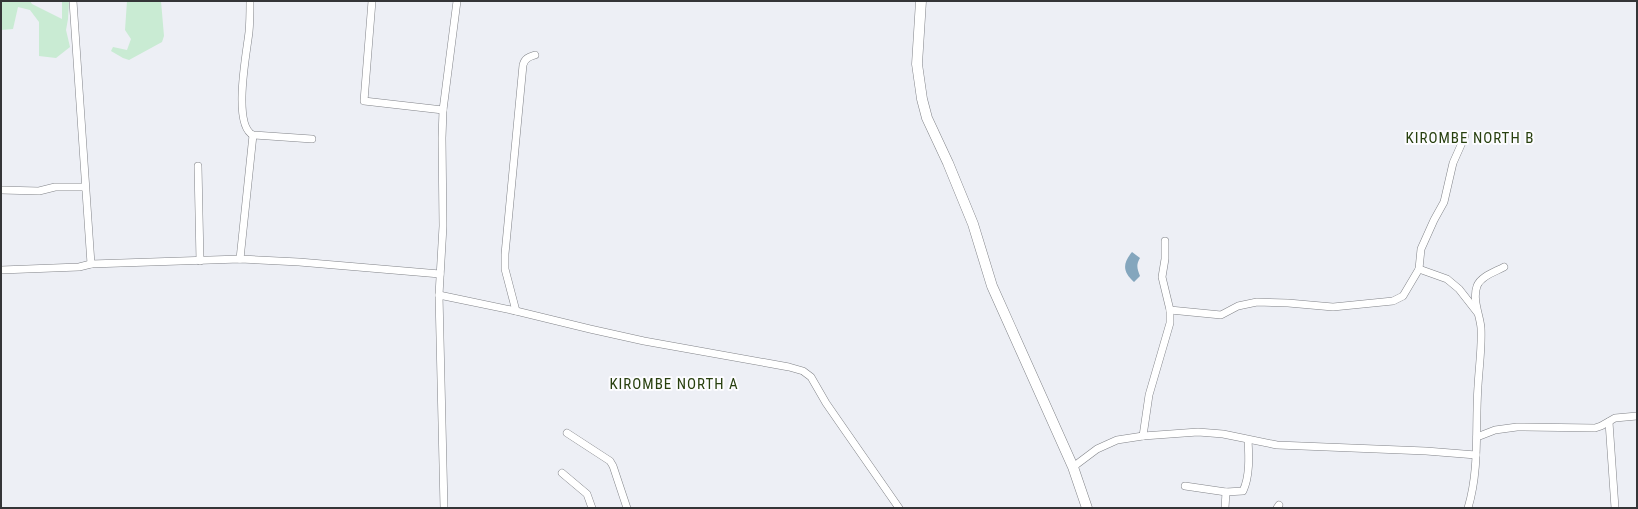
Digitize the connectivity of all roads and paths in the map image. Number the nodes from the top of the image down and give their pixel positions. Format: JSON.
{"nodes":[{"id":1,"x":73,"y":1,"type":"edge"},
{"id":2,"x":250,"y":1,"type":"edge"},
{"id":3,"x":372,"y":1,"type":"edge"},
{"id":4,"x":457,"y":1,"type":"edge"},
{"id":5,"x":921,"y":1,"type":"edge"},
{"id":6,"x":535,"y":55,"type":"dead end"},
{"id":7,"x":443,"y":110,"type":"junction"},
{"id":8,"x":253,"y":135,"type":"junction"},
{"id":9,"x":1465,"y":136,"type":"dead end"},
{"id":10,"x":312,"y":139,"type":"dead end"},
{"id":11,"x":198,"y":166,"type":"dead end"},
{"id":12,"x":85,"y":187,"type":"junction"},
{"id":13,"x":1,"y":190,"type":"edge"},
{"id":14,"x":1165,"y":241,"type":"dead end"},
{"id":15,"x":240,"y":259,"type":"junction"},
{"id":16,"x":200,"y":261,"type":"junction"},
{"id":17,"x":91,"y":264,"type":"junction"},
{"id":18,"x":1504,"y":267,"type":"dead end"},
{"id":19,"x":1419,"y":269,"type":"junction"},
{"id":20,"x":1,"y":270,"type":"edge"},
{"id":21,"x":440,"y":274,"type":"junction"},
{"id":22,"x":439,"y":295,"type":"junction"},
{"id":23,"x":1170,"y":310,"type":"junction"},
{"id":24,"x":516,"y":311,"type":"junction"},
{"id":25,"x":1477,"y":312,"type":"junction"},
{"id":26,"x":1637,"y":416,"type":"edge"},
{"id":27,"x":1609,"y":422,"type":"junction"},
{"id":28,"x":567,"y":433,"type":"dead end"},
{"id":29,"x":1143,"y":436,"type":"junction"},
{"id":30,"x":1477,"y":437,"type":"junction"},
{"id":31,"x":1248,"y":440,"type":"junction"},
{"id":32,"x":1476,"y":455,"type":"junction"},
{"id":33,"x":1073,"y":466,"type":"junction"},
{"id":34,"x":562,"y":473,"type":"dead end"},
{"id":35,"x":1185,"y":486,"type":"dead end"},
{"id":36,"x":1226,"y":492,"type":"junction"},
{"id":37,"x":444,"y":508,"type":"edge"},
{"id":38,"x":592,"y":508,"type":"edge"},
{"id":39,"x":627,"y":508,"type":"edge"},
{"id":40,"x":899,"y":508,"type":"edge"},
{"id":41,"x":1088,"y":508,"type":"edge"},
{"id":42,"x":1225,"y":508,"type":"edge"},
{"id":43,"x":1468,"y":508,"type":"edge"},
{"id":44,"x":1615,"y":508,"type":"edge"}],
"edges":[{"from":1,"to":12,"type":"street"},
{"from":2,"to":8,"type":"street"},
{"from":3,"to":7,"type":"street"},
{"from":4,"to":7,"type":"street"},
{"from":5,"to":33,"type":"street"},
{"from":6,"to":24,"type":"street"},
{"from":7,"to":21,"type":"street"},
{"from":8,"to":10,"type":"street"},
{"from":8,"to":15,"type":"street"},
{"from":9,"to":19,"type":"street"},
{"from":11,"to":16,"type":"street"},
{"from":12,"to":13,"type":"street"},
{"from":12,"to":17,"type":"street"},
{"from":14,"to":23,"type":"street"},
{"from":15,"to":16,"type":"street"},
{"from":15,"to":21,"type":"street"},
{"from":16,"to":17,"type":"street"},
{"from":17,"to":20,"type":"street"},
{"from":18,"to":25,"type":"street"},
{"from":19,"to":23,"type":"street"},
{"from":19,"to":25,"type":"street"},
{"from":21,"to":22,"type":"street"},
{"from":22,"to":24,"type":"street"},
{"from":22,"to":37,"type":"street"},
{"from":23,"to":29,"type":"street"},
{"from":24,"to":40,"type":"street"},
{"from":25,"to":30,"type":"street"},
{"from":26,"to":27,"type":"street"},
{"from":27,"to":30,"type":"street"},
{"from":27,"to":44,"type":"street"},
{"from":28,"to":39,"type":"street"},
{"from":29,"to":31,"type":"street"},
{"from":29,"to":33,"type":"street"},
{"from":30,"to":32,"type":"street"},
{"from":31,"to":32,"type":"street"},
{"from":31,"to":36,"type":"street"},
{"from":32,"to":43,"type":"street"},
{"from":33,"to":41,"type":"street"},
{"from":34,"to":38,"type":"street"},
{"from":35,"to":36,"type":"street"},
{"from":36,"to":42,"type":"street"}]}
